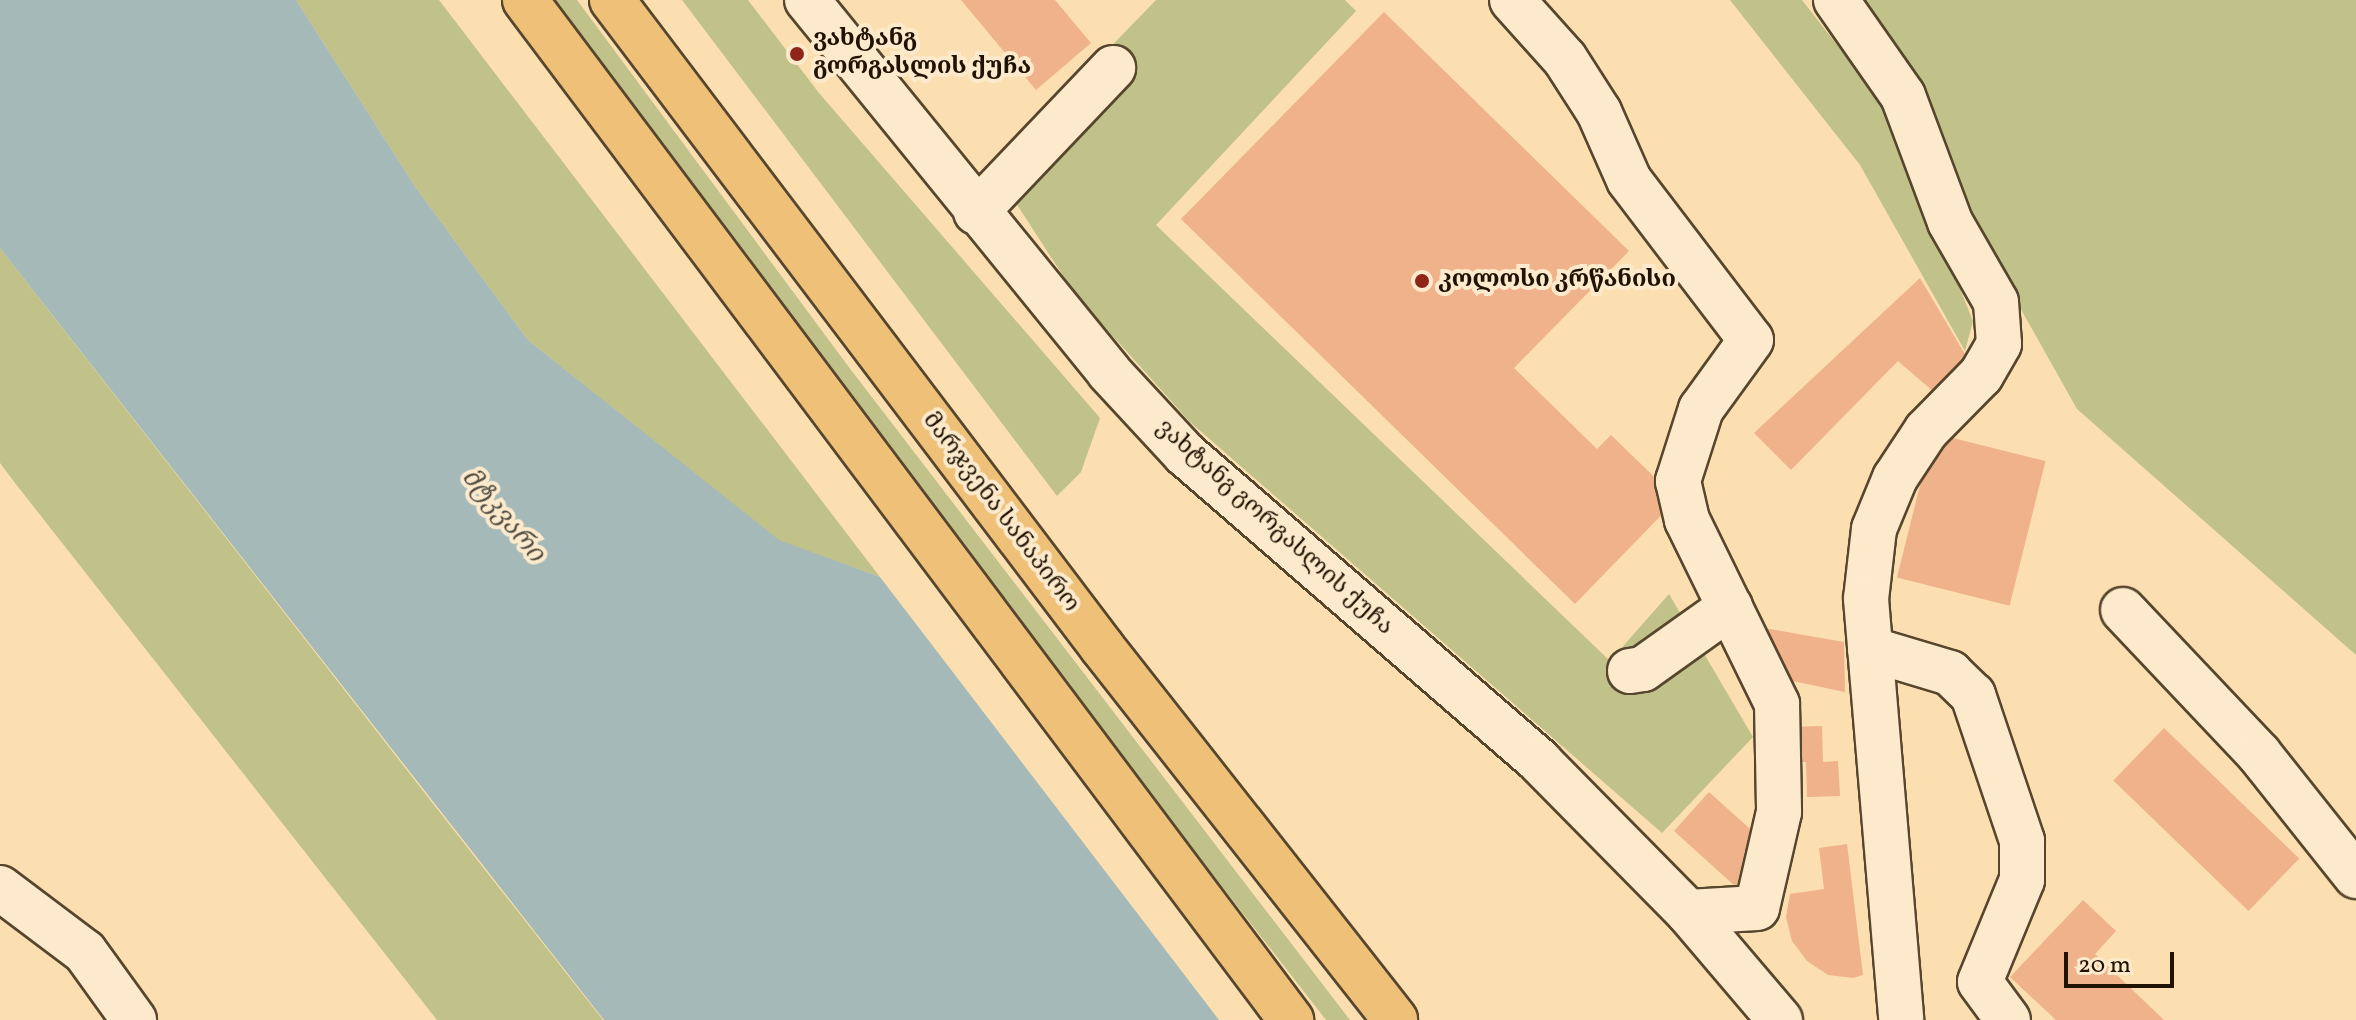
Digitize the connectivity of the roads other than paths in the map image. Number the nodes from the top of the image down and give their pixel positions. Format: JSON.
{"nodes":[{"id":1,"x":525,"y":0,"type":"edge"},
{"id":2,"x":612,"y":0,"type":"edge"},
{"id":3,"x":807,"y":0,"type":"edge"},
{"id":4,"x":1512,"y":0,"type":"edge"},
{"id":5,"x":1836,"y":0,"type":"edge"},
{"id":6,"x":1113,"y":68,"type":"dead end"},
{"id":7,"x":976,"y":212,"type":"junction"},
{"id":8,"x":1730,"y":607,"type":"junction"},
{"id":9,"x":2123,"y":610,"type":"dead end"},
{"id":10,"x":1870,"y":649,"type":"junction"},
{"id":11,"x":1630,"y":671,"type":"dead end"},
{"id":12,"x":2356,"y":876,"type":"edge"},
{"id":13,"x":0,"y":888,"type":"edge"},
{"id":14,"x":1688,"y":912,"type":"junction"},
{"id":15,"x":134,"y":1020,"type":"edge"},
{"id":16,"x":1291,"y":1020,"type":"edge"},
{"id":17,"x":1395,"y":1020,"type":"edge"},
{"id":18,"x":1780,"y":1020,"type":"edge"},
{"id":19,"x":1901,"y":1020,"type":"edge"},
{"id":20,"x":2008,"y":1020,"type":"edge"}],
"edges":[{"from":1,"to":16,"type":"highway"},
{"from":2,"to":17,"type":"highway","name":"მარჯვენა სანაპირო"},
{"from":3,"to":7,"type":"street","name":"ვახტანგ გორგასლის ქუჩა"},
{"from":4,"to":8,"type":"street"},
{"from":5,"to":10,"type":"street"},
{"from":6,"to":7,"type":"street"},
{"from":7,"to":14,"type":"street","name":"ვახტანგ გორგასლის ქუჩა"},
{"from":8,"to":11,"type":"street"},
{"from":8,"to":14,"type":"street"},
{"from":9,"to":12,"type":"street"},
{"from":10,"to":19,"type":"street"},
{"from":10,"to":20,"type":"street"},
{"from":13,"to":15,"type":"street"},
{"from":14,"to":18,"type":"street","name":"ვახტანგ გორგასლის ქუჩა"}]}
